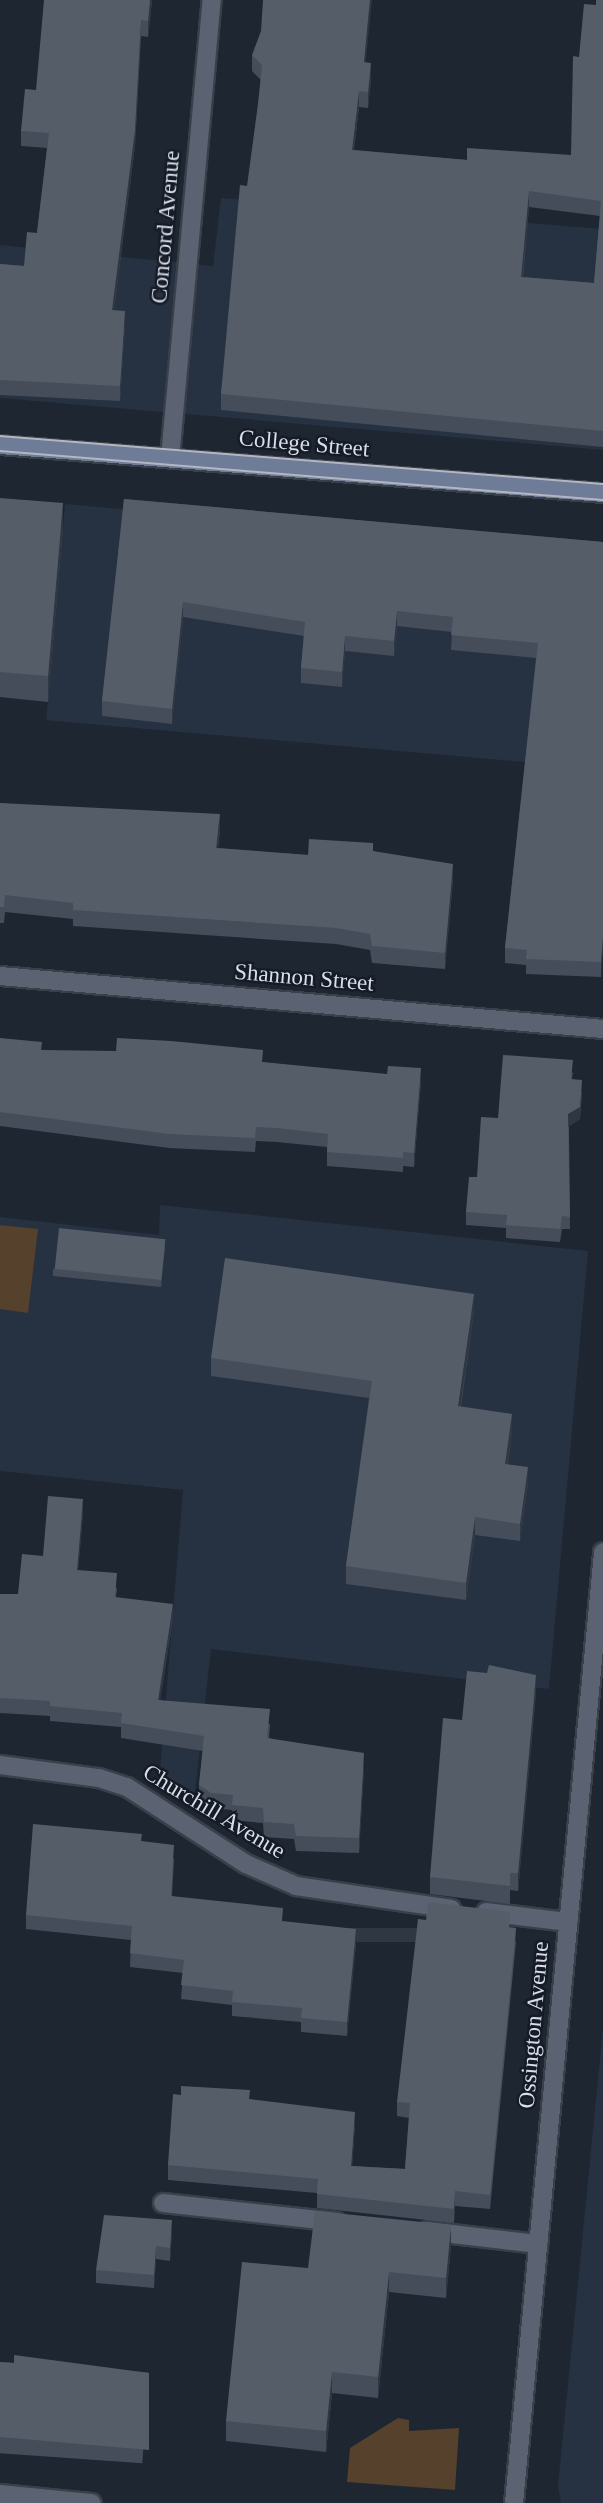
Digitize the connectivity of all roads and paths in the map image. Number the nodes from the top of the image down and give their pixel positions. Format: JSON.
{"nodes":[{"id":1,"x":212,"y":0,"type":"edge"},
{"id":2,"x":0,"y":445,"type":"edge"},
{"id":3,"x":170,"y":458,"type":"junction"},
{"id":4,"x":603,"y":493,"type":"edge"},
{"id":5,"x":0,"y":976,"type":"edge"},
{"id":6,"x":603,"y":1029,"type":"edge"},
{"id":7,"x":603,"y":1552,"type":"edge"},
{"id":8,"x":0,"y":1765,"type":"edge"},
{"id":9,"x":569,"y":1922,"type":"junction"},
{"id":10,"x":163,"y":2203,"type":"dead end"},
{"id":11,"x":356,"y":2224,"type":"edge"},
{"id":12,"x":412,"y":2230,"type":"edge"},
{"id":13,"x":538,"y":2244,"type":"junction"},
{"id":14,"x":0,"y":2494,"type":"edge"},
{"id":15,"x":92,"y":2503,"type":"edge"},
{"id":16,"x":514,"y":2503,"type":"edge"}],
"edges":[{"from":1,"to":3,"type":"street","name":"Concord Avenue"},
{"from":2,"to":3,"type":"main road","name":"College Street"},
{"from":3,"to":4,"type":"main road","name":"College Street"},
{"from":5,"to":6,"type":"street","name":"Shannon Street"},
{"from":7,"to":9,"type":"street","name":"Ossington Avenue"},
{"from":8,"to":9,"type":"street","name":"Churchill Avenue"},
{"from":9,"to":13,"type":"street","name":"Ossington Avenue"},
{"from":10,"to":11,"type":"street"},
{"from":12,"to":13,"type":"street"},
{"from":13,"to":16,"type":"street","name":"Ossington Avenue"},
{"from":14,"to":15,"type":"street"}]}
